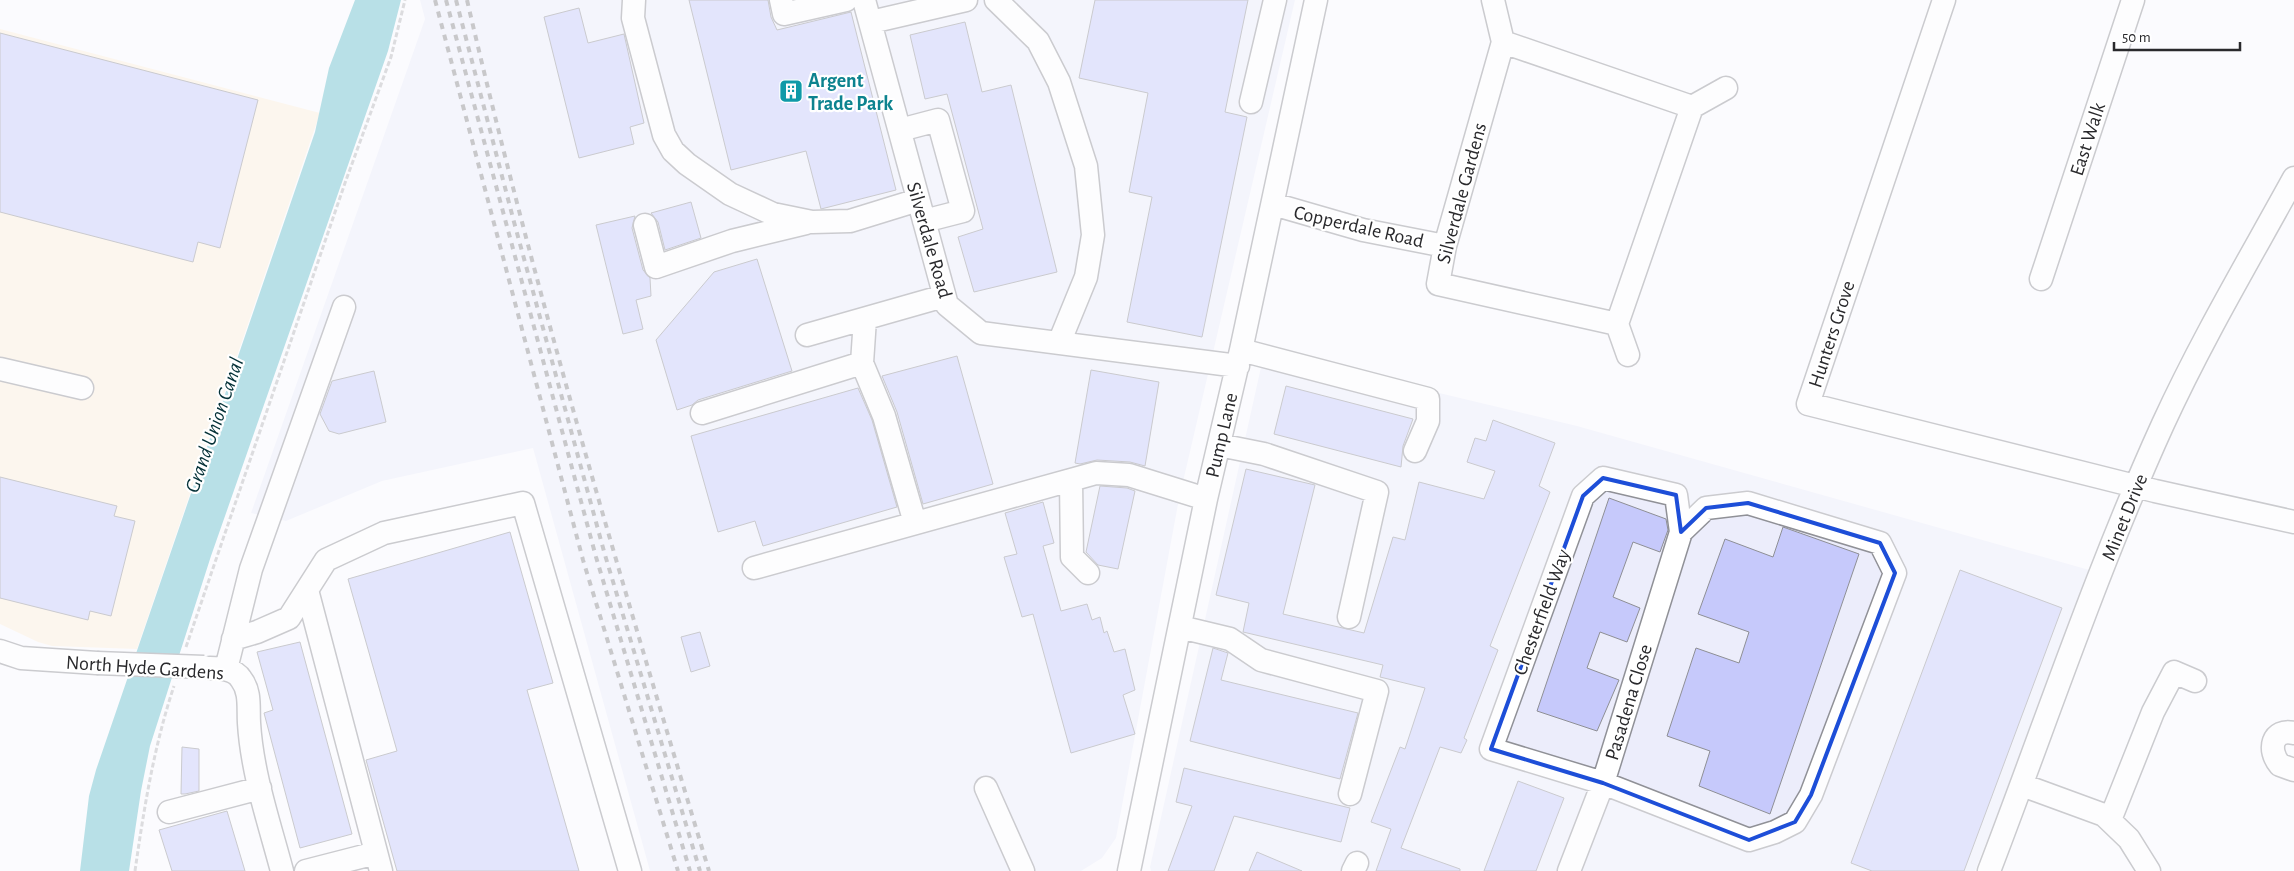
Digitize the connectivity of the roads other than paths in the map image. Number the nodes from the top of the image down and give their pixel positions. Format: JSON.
{"nodes":[{"id":1,"x":634,"y":0,"type":"edge"},
{"id":2,"x":781,"y":0,"type":"edge"},
{"id":3,"x":846,"y":0,"type":"edge"},
{"id":4,"x":864,"y":0,"type":"edge"},
{"id":5,"x":966,"y":0,"type":"edge"},
{"id":6,"x":996,"y":0,"type":"edge"},
{"id":7,"x":1274,"y":0,"type":"edge"},
{"id":8,"x":1316,"y":0,"type":"edge"},
{"id":9,"x":1493,"y":0,"type":"edge"},
{"id":10,"x":1944,"y":0,"type":"edge"},
{"id":11,"x":2133,"y":0,"type":"edge"},
{"id":12,"x":871,"y":22,"type":"junction"},
{"id":13,"x":1503,"y":42,"type":"junction"},
{"id":14,"x":1726,"y":88,"type":"dead end"},
{"id":15,"x":1251,"y":102,"type":"dead end"},
{"id":16,"x":1692,"y":107,"type":"junction"},
{"id":17,"x":900,"y":130,"type":"junction"},
{"id":18,"x":2294,"y":178,"type":"edge"},
{"id":19,"x":1273,"y":204,"type":"junction"},
{"id":20,"x":921,"y":210,"type":"junction"},
{"id":21,"x":812,"y":222,"type":"junction"},
{"id":22,"x":645,"y":225,"type":"dead end"},
{"id":23,"x":1445,"y":246,"type":"junction"},
{"id":24,"x":2041,"y":279,"type":"dead end"},
{"id":25,"x":944,"y":296,"type":"junction"},
{"id":26,"x":344,"y":307,"type":"dead end"},
{"id":27,"x":864,"y":319,"type":"junction"},
{"id":28,"x":1616,"y":324,"type":"junction"},
{"id":29,"x":807,"y":336,"type":"dead end"},
{"id":30,"x":1059,"y":344,"type":"junction"},
{"id":31,"x":1628,"y":355,"type":"dead end"},
{"id":32,"x":1240,"y":358,"type":"junction"},
{"id":33,"x":862,"y":362,"type":"junction"},
{"id":34,"x":0,"y":369,"type":"edge"},
{"id":35,"x":82,"y":388,"type":"dead end"},
{"id":36,"x":702,"y":413,"type":"dead end"},
{"id":37,"x":1219,"y":445,"type":"junction"},
{"id":38,"x":1415,"y":451,"type":"dead end"},
{"id":39,"x":1071,"y":480,"type":"junction"},
{"id":40,"x":2136,"y":485,"type":"junction"},
{"id":41,"x":1206,"y":499,"type":"junction"},
{"id":42,"x":2294,"y":522,"type":"edge"},
{"id":43,"x":916,"y":523,"type":"junction"},
{"id":44,"x":1681,"y":532,"type":"junction"},
{"id":45,"x":754,"y":568,"type":"dead end"},
{"id":46,"x":1088,"y":574,"type":"dead end"},
{"id":47,"x":307,"y":590,"type":"junction"},
{"id":48,"x":1349,"y":616,"type":"dead end"},
{"id":49,"x":1180,"y":627,"type":"junction"},
{"id":50,"x":233,"y":639,"type":"junction"},
{"id":51,"x":0,"y":651,"type":"edge"},
{"id":52,"x":215,"y":668,"type":"junction"},
{"id":53,"x":2195,"y":681,"type":"dead end"},
{"id":54,"x":2294,"y":733,"type":"edge"},
{"id":55,"x":2294,"y":770,"type":"edge"},
{"id":56,"x":1603,"y":783,"type":"junction"},
{"id":57,"x":2022,"y":785,"type":"junction"},
{"id":58,"x":260,"y":788,"type":"junction"},
{"id":59,"x":986,"y":788,"type":"dead end"},
{"id":60,"x":1350,"y":794,"type":"dead end"},
{"id":61,"x":169,"y":812,"type":"dead end"},
{"id":62,"x":2110,"y":820,"type":"junction"},
{"id":63,"x":378,"y":862,"type":"edge"},
{"id":64,"x":1576,"y":869,"type":"edge"},
{"id":65,"x":282,"y":871,"type":"edge"},
{"id":66,"x":306,"y":871,"type":"edge"},
{"id":67,"x":630,"y":871,"type":"edge"},
{"id":68,"x":1023,"y":871,"type":"edge"},
{"id":69,"x":1129,"y":871,"type":"edge"},
{"id":70,"x":1988,"y":871,"type":"edge"},
{"id":71,"x":2149,"y":871,"type":"edge"}],
"edges":[{"from":1,"to":21,"type":"street"},
{"from":2,"to":3,"type":"street"},
{"from":4,"to":12,"type":"street","name":"Silverdale Road"},
{"from":5,"to":12,"type":"street"},
{"from":6,"to":30,"type":"street"},
{"from":7,"to":15,"type":"street"},
{"from":8,"to":19,"type":"street","name":"Pump Lane"},
{"from":9,"to":13,"type":"street"},
{"from":10,"to":40,"type":"street","name":"Hunters Grove"},
{"from":11,"to":24,"type":"street","name":"East Walk"},
{"from":12,"to":17,"type":"street","name":"Silverdale Road"},
{"from":13,"to":16,"type":"street"},
{"from":13,"to":23,"type":"street","name":"Silverdale Gardens"},
{"from":14,"to":16,"type":"street"},
{"from":16,"to":28,"type":"street"},
{"from":17,"to":20,"type":"street","name":"Silverdale Road"},
{"from":17,"to":20,"type":"street"},
{"from":18,"to":40,"type":"street","name":"Minet Drive"},
{"from":19,"to":23,"type":"street","name":"Copperdale Road"},
{"from":19,"to":32,"type":"street","name":"Pump Lane"},
{"from":20,"to":21,"type":"street"},
{"from":20,"to":25,"type":"street","name":"Silverdale Road"},
{"from":21,"to":22,"type":"street"},
{"from":23,"to":28,"type":"street","name":"Silverdale Gardens"},
{"from":25,"to":27,"type":"street"},
{"from":25,"to":30,"type":"street","name":"Silverdale Road"},
{"from":26,"to":50,"type":"street"},
{"from":27,"to":29,"type":"street"},
{"from":27,"to":33,"type":"street"},
{"from":28,"to":31,"type":"street"},
{"from":30,"to":32,"type":"street","name":"Silverdale Road"},
{"from":32,"to":37,"type":"street","name":"Pump Lane"},
{"from":32,"to":38,"type":"street","name":"Silverdale Road"},
{"from":33,"to":36,"type":"street"},
{"from":33,"to":43,"type":"street"},
{"from":34,"to":35,"type":"street"},
{"from":37,"to":41,"type":"street","name":"Pump Lane"},
{"from":37,"to":48,"type":"street"},
{"from":39,"to":41,"type":"street"},
{"from":39,"to":43,"type":"street"},
{"from":39,"to":46,"type":"street"},
{"from":40,"to":42,"type":"street"},
{"from":40,"to":57,"type":"street","name":"Minet Drive"},
{"from":41,"to":49,"type":"street","name":"Pump Lane"},
{"from":43,"to":45,"type":"street"},
{"from":44,"to":56,"type":"street","name":"Pasadena Close"},
{"from":44,"to":56,"type":"street","name":"Chesterfield Way"},
{"from":44,"to":56,"type":"street"},
{"from":47,"to":50,"type":"street"},
{"from":47,"to":63,"type":"street"},
{"from":47,"to":67,"type":"street"},
{"from":49,"to":60,"type":"street"},
{"from":49,"to":69,"type":"street","name":"Pump Lane"},
{"from":50,"to":52,"type":"street"},
{"from":51,"to":52,"type":"street","name":"North Hyde Gardens","bridge":true},
{"from":52,"to":58,"type":"street","name":"North Hyde Gardens"},
{"from":53,"to":62,"type":"street"},
{"from":54,"to":55,"type":"street"},
{"from":56,"to":64,"type":"street","name":"Pasadena Close"},
{"from":57,"to":62,"type":"street"},
{"from":57,"to":70,"type":"street","name":"Minet Drive"},
{"from":58,"to":61,"type":"street"},
{"from":58,"to":65,"type":"street","name":"North Hyde Gardens"},
{"from":59,"to":68,"type":"street"},
{"from":62,"to":71,"type":"street"},
{"from":63,"to":66,"type":"street"}]}
